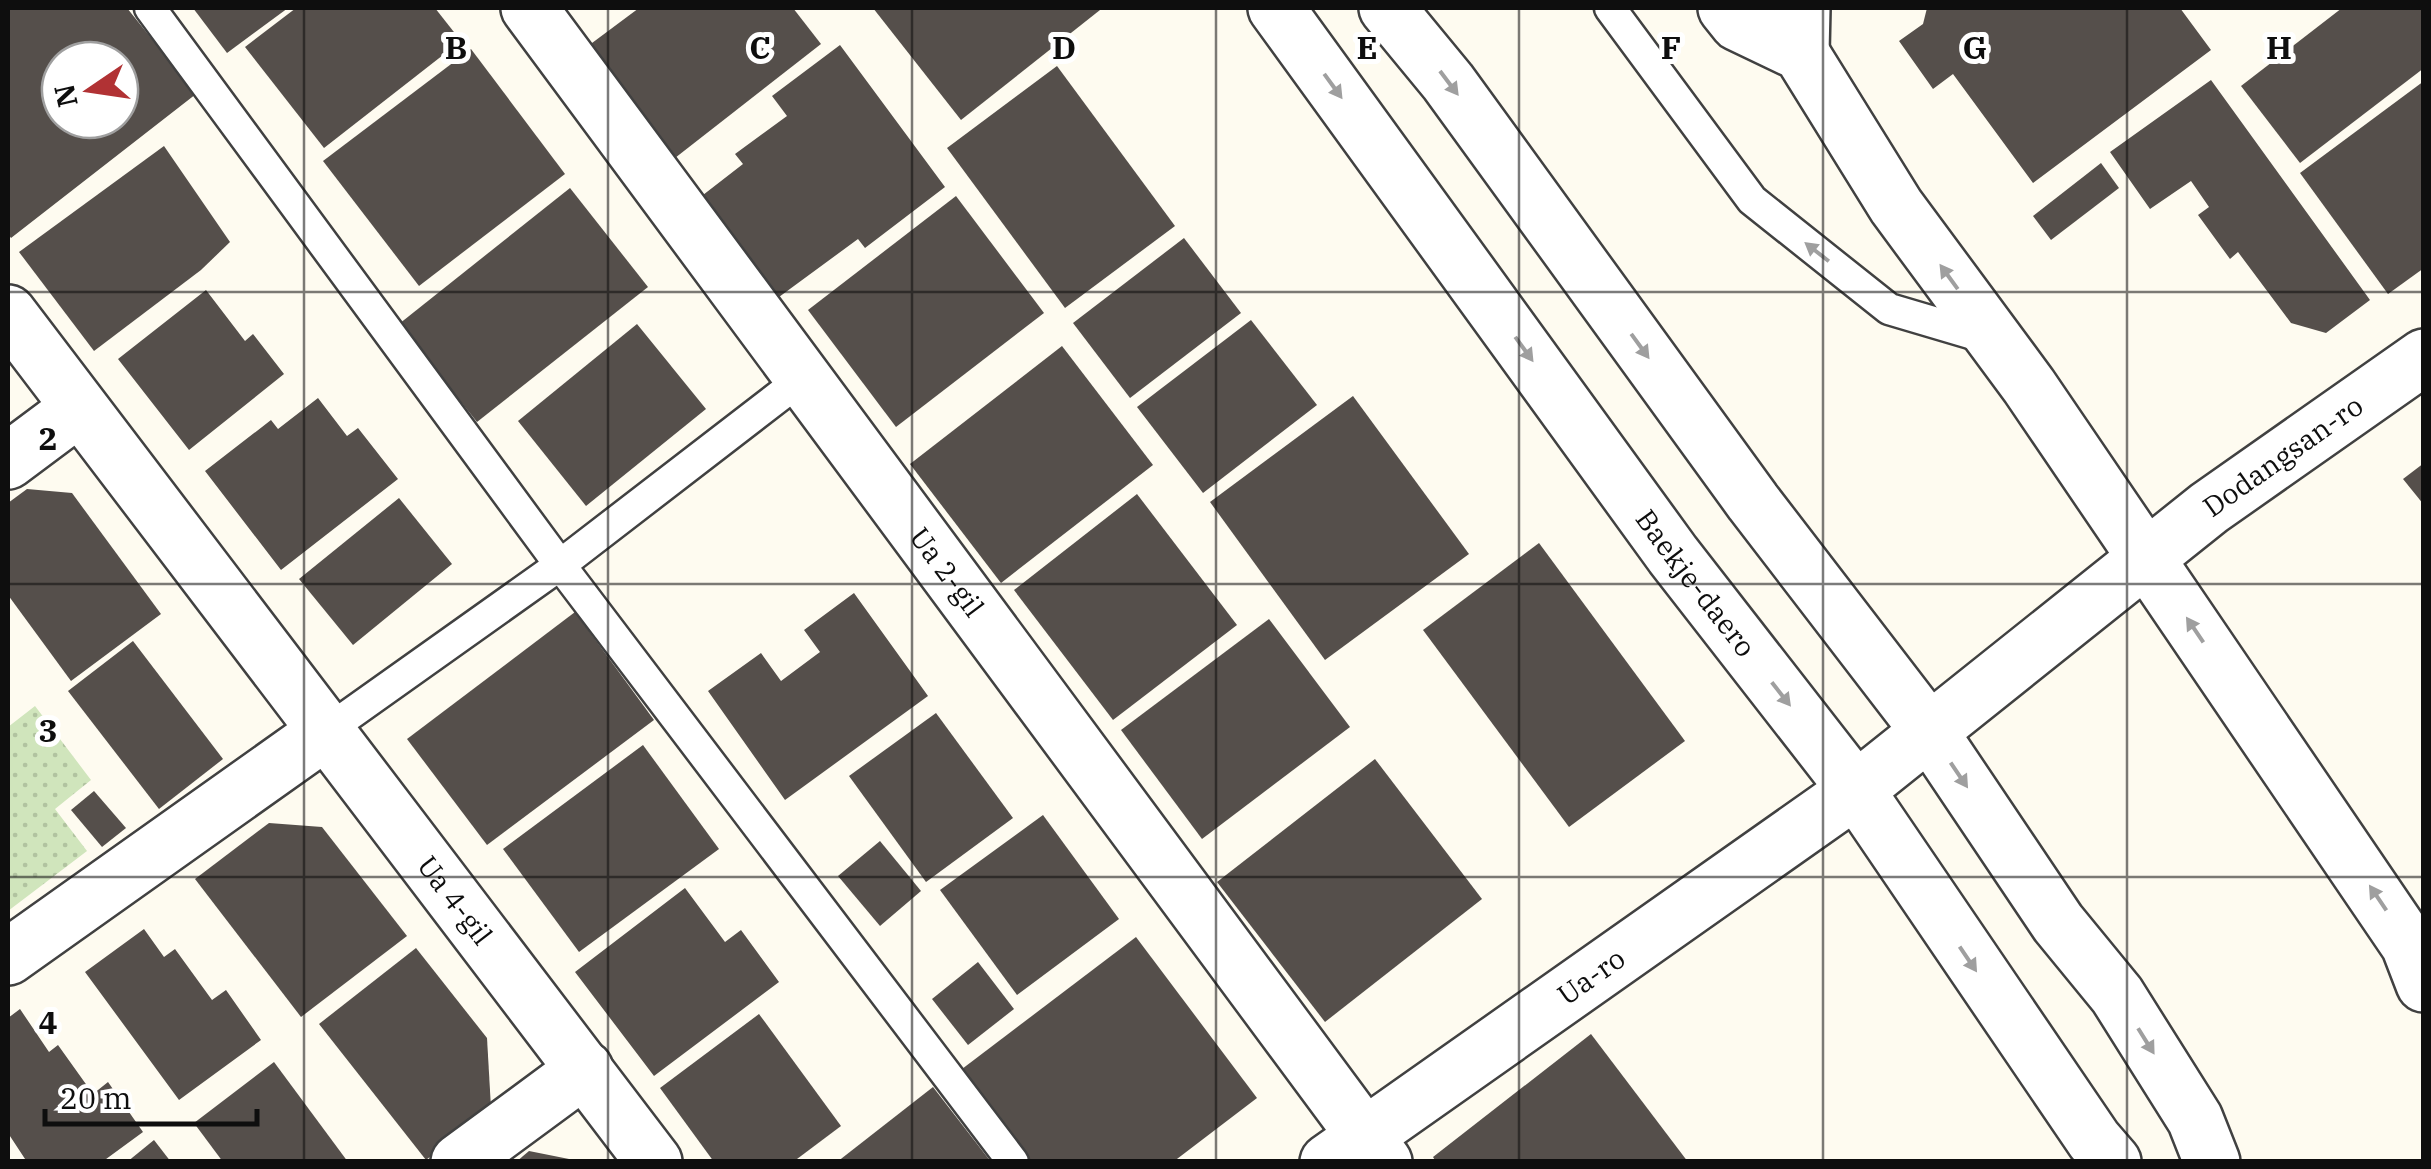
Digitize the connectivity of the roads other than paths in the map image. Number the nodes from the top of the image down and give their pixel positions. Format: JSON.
{"nodes":[{"id":1,"x":150,"y":8,"type":"edge"},
{"id":2,"x":529,"y":8,"type":"edge"},
{"id":3,"x":1276,"y":8,"type":"edge"},
{"id":4,"x":1387,"y":8,"type":"edge"},
{"id":5,"x":1610,"y":8,"type":"edge"},
{"id":6,"x":1726,"y":8,"type":"edge"},
{"id":7,"x":1801,"y":30,"type":"edge"},
{"id":8,"x":8,"y":313,"type":"edge"},
{"id":9,"x":1995,"y":340,"type":"junction"},
{"id":10,"x":2424,"y":357,"type":"edge"},
{"id":11,"x":804,"y":377,"type":"junction"},
{"id":12,"x":79,"y":408,"type":"junction"},
{"id":13,"x":8,"y":461,"type":"edge"},
{"id":14,"x":2146,"y":557,"type":"junction"},
{"id":15,"x":560,"y":566,"type":"junction"},
{"id":16,"x":1929,"y":731,"type":"junction"},
{"id":17,"x":325,"y":732,"type":"junction"},
{"id":18,"x":1856,"y":790,"type":"junction"},
{"id":19,"x":8,"y":958,"type":"edge"},
{"id":20,"x":2419,"y":959,"type":"edge"},
{"id":21,"x":585,"y":1069,"type":"junction"},
{"id":22,"x":1359,"y":1153,"type":"edge"},
{"id":23,"x":459,"y":1162,"type":"edge"},
{"id":24,"x":654,"y":1162,"type":"edge"},
{"id":25,"x":1013,"y":1162,"type":"edge"},
{"id":26,"x":2113,"y":1162,"type":"edge"},
{"id":27,"x":2212,"y":1162,"type":"edge"}],
"edges":[{"from":1,"to":15,"type":"lane"},
{"from":2,"to":11,"type":"street","name":"Ua 2-gil"},
{"from":3,"to":18,"type":"street","name":"Baekje-daero","one_way":true},
{"from":4,"to":16,"type":"street","one_way":true},
{"from":9,"to":5,"type":"lane","one_way":true},
{"from":6,"to":7,"type":"street"},
{"from":9,"to":7,"type":"street","one_way":true},
{"from":8,"to":12,"type":"street","name":"Ua 4-gil"},
{"from":9,"to":14,"type":"street"},
{"from":10,"to":14,"type":"street","name":"Dodangsan-ro"},
{"from":11,"to":15,"type":"lane"},
{"from":11,"to":22,"type":"street","name":"Ua 2-gil"},
{"from":12,"to":13,"type":"street"},
{"from":12,"to":17,"type":"street","name":"Ua 4-gil"},
{"from":14,"to":16,"type":"street","name":"Dodangsan-ro"},
{"from":20,"to":14,"type":"street","one_way":true},
{"from":15,"to":17,"type":"lane"},
{"from":15,"to":25,"type":"lane"},
{"from":16,"to":18,"type":"street","name":"Ua-ro"},
{"from":16,"to":27,"type":"street","one_way":true},
{"from":17,"to":19,"type":"street"},
{"from":17,"to":21,"type":"street","name":"Ua 4-gil"},
{"from":18,"to":22,"type":"street","name":"Ua-ro"},
{"from":18,"to":26,"type":"street","name":"Baekje-daero","one_way":true},
{"from":21,"to":23,"type":"street"},
{"from":21,"to":24,"type":"street","name":"Ua 4-gil"}]}
